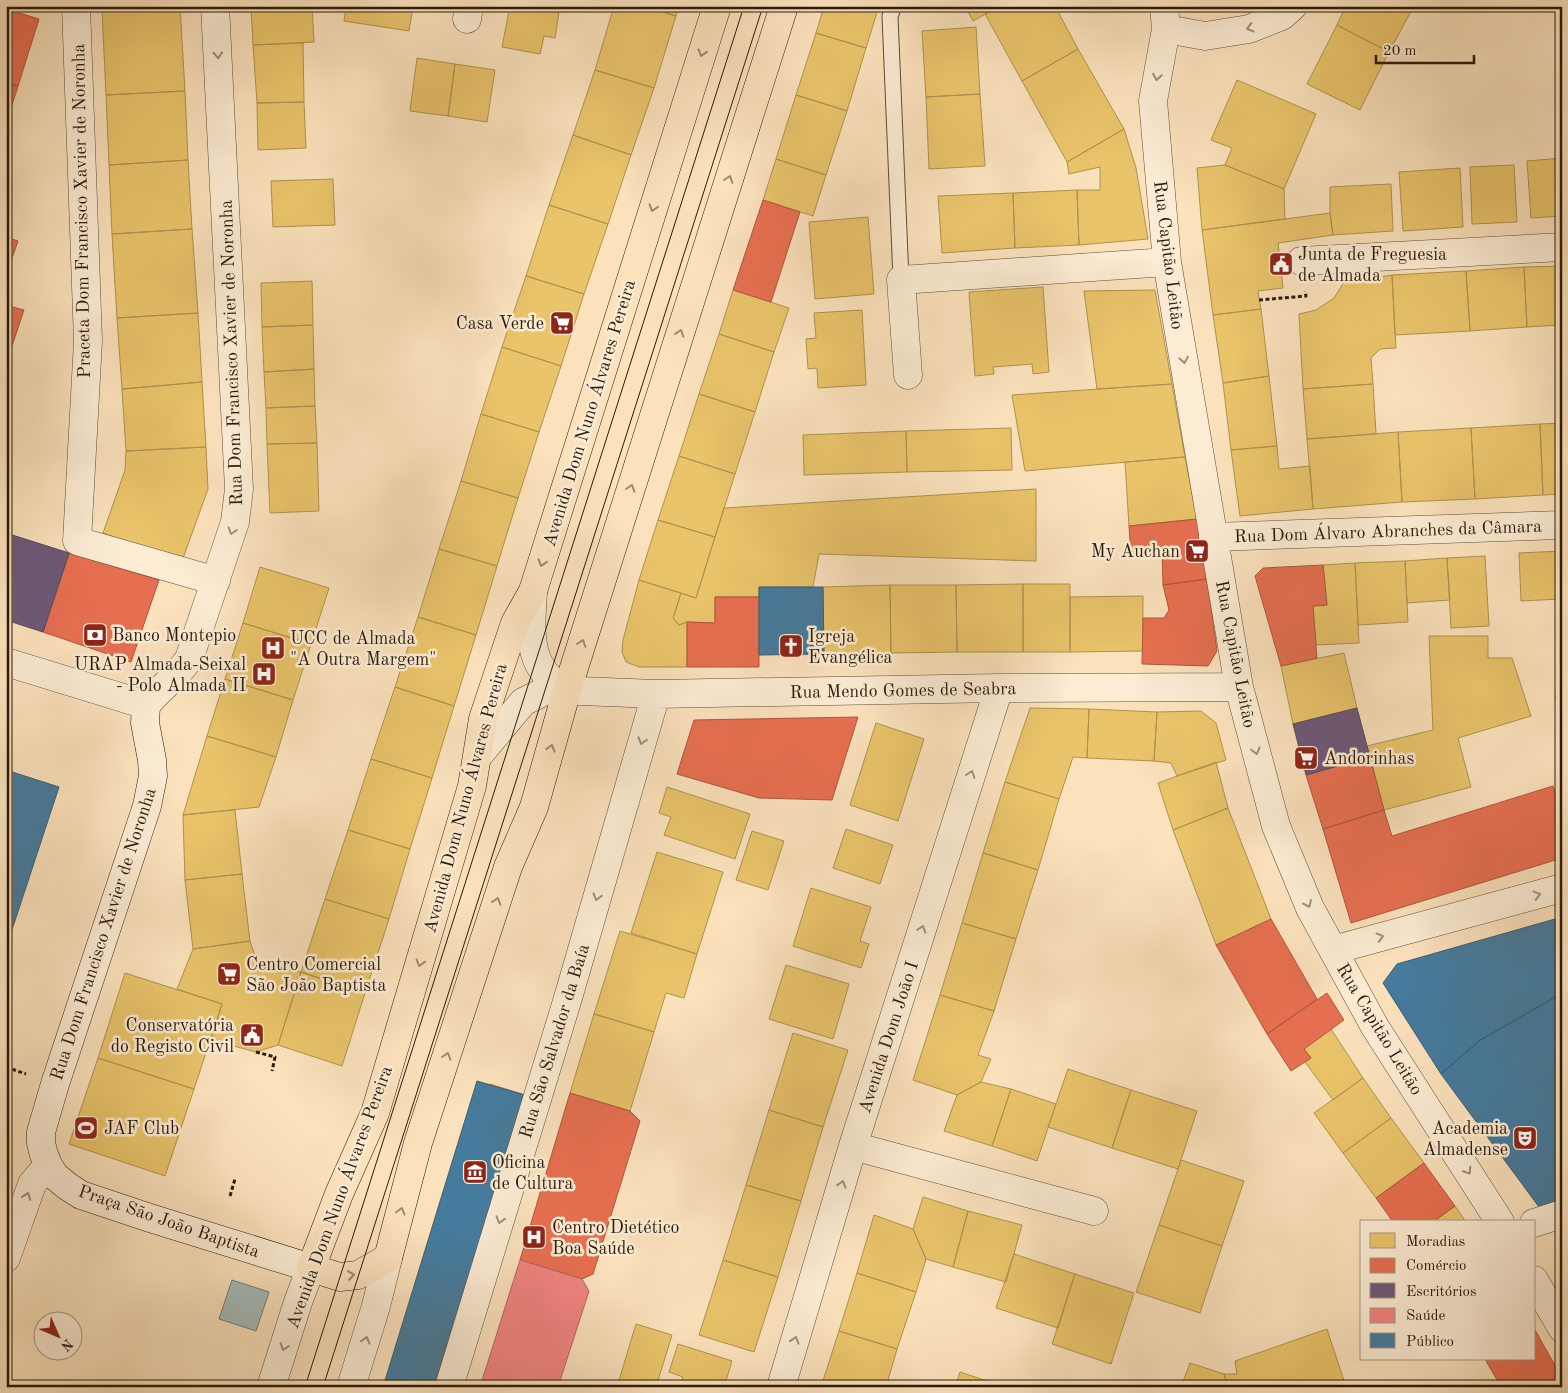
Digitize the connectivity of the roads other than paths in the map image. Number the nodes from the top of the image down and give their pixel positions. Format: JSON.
{"nodes":[{"id":1,"x":76,"y":6,"type":"edge"},
{"id":2,"x":216,"y":6,"type":"edge"},
{"id":3,"x":717,"y":6,"type":"edge"},
{"id":4,"x":784,"y":6,"type":"edge"},
{"id":5,"x":894,"y":6,"type":"edge"},
{"id":6,"x":1293,"y":6,"type":"edge"},
{"id":7,"x":1165,"y":18,"type":"edge"},
{"id":8,"x":1562,"y":248,"type":"edge"},
{"id":9,"x":1300,"y":261,"type":"dead end"},
{"id":10,"x":1167,"y":262,"type":"junction"},
{"id":11,"x":901,"y":280,"type":"junction"},
{"id":12,"x":908,"y":374,"type":"dead end"},
{"id":13,"x":1562,"y":525,"type":"edge"},
{"id":14,"x":1214,"y":537,"type":"junction"},
{"id":15,"x":216,"y":581,"type":"junction"},
{"id":16,"x":533,"y":591,"type":"junction"},
{"id":17,"x":6,"y":662,"type":"edge"},
{"id":18,"x":1239,"y":687,"type":"junction"},
{"id":19,"x":999,"y":688,"type":"junction"},
{"id":20,"x":567,"y":690,"type":"junction"},
{"id":21,"x":656,"y":694,"type":"junction"},
{"id":22,"x":146,"y":705,"type":"junction"},
{"id":23,"x":478,"y":756,"type":"junction"},
{"id":24,"x":1562,"y":888,"type":"edge"},
{"id":25,"x":1333,"y":950,"type":"junction"},
{"id":26,"x":854,"y":1146,"type":"junction"},
{"id":27,"x":48,"y":1165,"type":"junction"},
{"id":28,"x":1094,"y":1211,"type":"dead end"},
{"id":29,"x":1562,"y":1214,"type":"edge"},
{"id":30,"x":1499,"y":1220,"type":"edge"},
{"id":31,"x":1536,"y":1222,"type":"edge"},
{"id":32,"x":6,"y":1258,"type":"edge"},
{"id":33,"x":388,"y":1258,"type":"junction"},
{"id":34,"x":311,"y":1268,"type":"junction"},
{"id":35,"x":1536,"y":1283,"type":"edge"},
{"id":36,"x":1562,"y":1328,"type":"edge"},
{"id":37,"x":271,"y":1387,"type":"edge"},
{"id":38,"x":352,"y":1387,"type":"edge"},
{"id":39,"x":450,"y":1387,"type":"edge"},
{"id":40,"x":781,"y":1387,"type":"edge"}],
"edges":[{"from":1,"to":15,"type":"street","name":"Praceta Dom Francisco Xavier de Noronha"},
{"from":2,"to":15,"type":"street","name":"Rua Dom Francisco Xavier de Noronha","one_way":true},
{"from":3,"to":16,"type":"main road","name":"Avenida Dom Nuno Álvares Pereira","one_way":true},
{"from":20,"to":4,"type":"main road","one_way":true},
{"from":5,"to":11,"type":"lane"},
{"from":6,"to":7,"type":"street","one_way":true},
{"from":7,"to":10,"type":"street","name":"Rua Capitão Leitão","one_way":true},
{"from":8,"to":9,"type":"street"},
{"from":10,"to":11,"type":"street"},
{"from":10,"to":14,"type":"street","name":"Rua Capitão Leitão","one_way":true},
{"from":11,"to":12,"type":"street"},
{"from":13,"to":14,"type":"street","name":"Rua Dom Álvaro Abranches da Câmara"},
{"from":14,"to":18,"type":"street","name":"Rua Capitão Leitão"},
{"from":15,"to":22,"type":"street","name":"Rua Dom Francisco Xavier de Noronha"},
{"from":16,"to":20,"type":"street"},
{"from":16,"to":23,"type":"main road","name":"Avenida Dom Nuno Álvares Pereira"},
{"from":17,"to":22,"type":"street"},
{"from":18,"to":19,"type":"street","name":"Rua Mendo Gomes de Seabra"},
{"from":18,"to":25,"type":"street","name":"Rua Capitão Leitão","one_way":true},
{"from":19,"to":21,"type":"street","name":"Rua Mendo Gomes de Seabra"},
{"from":26,"to":19,"type":"street","name":"Avenida Dom João I","one_way":true},
{"from":20,"to":21,"type":"street","name":"Rua Mendo Gomes de Seabra"},
{"from":20,"to":23,"type":"street","name":"Rua Mendo Gomes de Seabra"},
{"from":33,"to":20,"type":"main road","one_way":true},
{"from":21,"to":39,"type":"street","name":"Rua São Salvador da Baía","one_way":true},
{"from":22,"to":27,"type":"street","name":"Rua Dom Francisco Xavier de Noronha"},
{"from":23,"to":34,"type":"main road","name":"Avenida Dom Nuno Álvares Pereira","one_way":true},
{"from":25,"to":24,"type":"street","one_way":true},
{"from":25,"to":30,"type":"street","name":"Rua Capitão Leitão","one_way":true},
{"from":26,"to":28,"type":"street"},
{"from":40,"to":26,"type":"street","name":"Avenida Dom João I","one_way":true},
{"from":32,"to":27,"type":"street","one_way":true},
{"from":27,"to":34,"type":"street","name":"Praça São João Baptista"},
{"from":29,"to":31,"type":"street"},
{"from":34,"to":33,"type":"main road","one_way":true},
{"from":38,"to":33,"type":"street","one_way":true},
{"from":34,"to":37,"type":"street","name":"Avenida Dom Nuno Álvares Pereira","one_way":true},
{"from":35,"to":36,"type":"street"}]}
